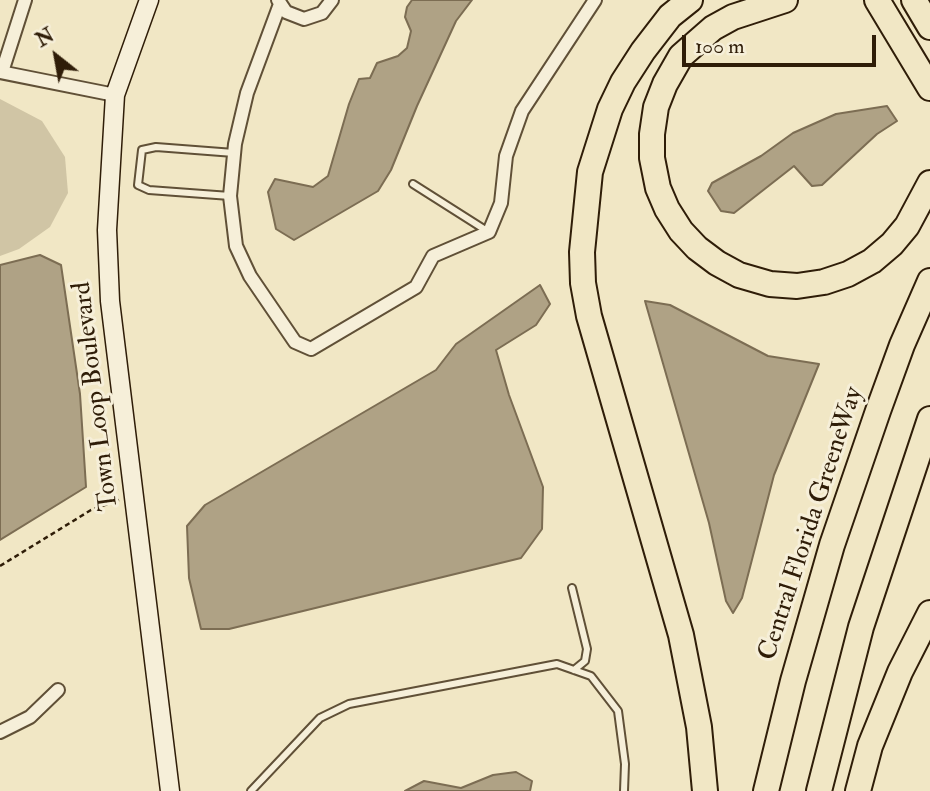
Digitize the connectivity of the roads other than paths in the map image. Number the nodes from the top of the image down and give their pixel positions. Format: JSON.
{"nodes":[{"id":1,"x":25,"y":0,"type":"edge"},
{"id":2,"x":149,"y":0,"type":"edge"},
{"id":3,"x":332,"y":0,"type":"edge"},
{"id":4,"x":595,"y":0,"type":"edge"},
{"id":5,"x":690,"y":0,"type":"edge"},
{"id":6,"x":785,"y":0,"type":"edge"},
{"id":7,"x":877,"y":0,"type":"edge"},
{"id":8,"x":914,"y":0,"type":"edge"},
{"id":9,"x":279,"y":2,"type":"edge"},
{"id":10,"x":676,"y":8,"type":"edge"},
{"id":11,"x":930,"y":27,"type":"edge"},
{"id":12,"x":906,"y":48,"type":"junction"},
{"id":13,"x":930,"y":69,"type":"edge"},
{"id":14,"x":1,"y":72,"type":"edge"},
{"id":15,"x":930,"y":88,"type":"edge"},
{"id":16,"x":115,"y":95,"type":"junction"},
{"id":17,"x":234,"y":153,"type":"junction"},
{"id":18,"x":930,"y":183,"type":"edge"},
{"id":19,"x":413,"y":184,"type":"dead end"},
{"id":20,"x":230,"y":196,"type":"junction"},
{"id":21,"x":489,"y":232,"type":"junction"},
{"id":22,"x":930,"y":281,"type":"edge"},
{"id":23,"x":930,"y":419,"type":"edge"},
{"id":24,"x":572,"y":588,"type":"dead end"},
{"id":25,"x":930,"y":613,"type":"edge"},
{"id":26,"x":574,"y":670,"type":"junction"},
{"id":27,"x":58,"y":690,"type":"dead end"},
{"id":28,"x":0,"y":732,"type":"edge"},
{"id":29,"x":170,"y":791,"type":"edge"},
{"id":30,"x":251,"y":791,"type":"edge"},
{"id":31,"x":624,"y":791,"type":"edge"},
{"id":32,"x":705,"y":791,"type":"edge"},
{"id":33,"x":766,"y":791,"type":"edge"},
{"id":34,"x":820,"y":791,"type":"edge"},
{"id":35,"x":858,"y":791,"type":"edge"}],
"edges":[{"from":1,"to":14,"type":"street"},
{"from":2,"to":16,"type":"street","name":"Town Loop Boulevard"},
{"from":3,"to":9,"type":"street"},
{"from":4,"to":21,"type":"street"},
{"from":5,"to":10,"type":"highway"},
{"from":6,"to":18,"type":"highway"},
{"from":7,"to":12,"type":"highway"},
{"from":8,"to":11,"type":"highway"},
{"from":9,"to":17,"type":"street"},
{"from":10,"to":32,"type":"highway"},
{"from":12,"to":13,"type":"highway"},
{"from":12,"to":15,"type":"highway"},
{"from":14,"to":16,"type":"street"},
{"from":16,"to":29,"type":"street","name":"Town Loop Boulevard"},
{"from":17,"to":20,"type":"street"},
{"from":17,"to":20,"type":"lane"},
{"from":19,"to":21,"type":"lane"},
{"from":20,"to":21,"type":"street"},
{"from":22,"to":33,"type":"highway","name":"Central Florida GreeneWay"},
{"from":23,"to":34,"type":"highway"},
{"from":24,"to":26,"type":"lane"},
{"from":25,"to":35,"type":"highway"},
{"from":26,"to":30,"type":"lane"},
{"from":26,"to":31,"type":"lane"},
{"from":27,"to":28,"type":"street"}]}
